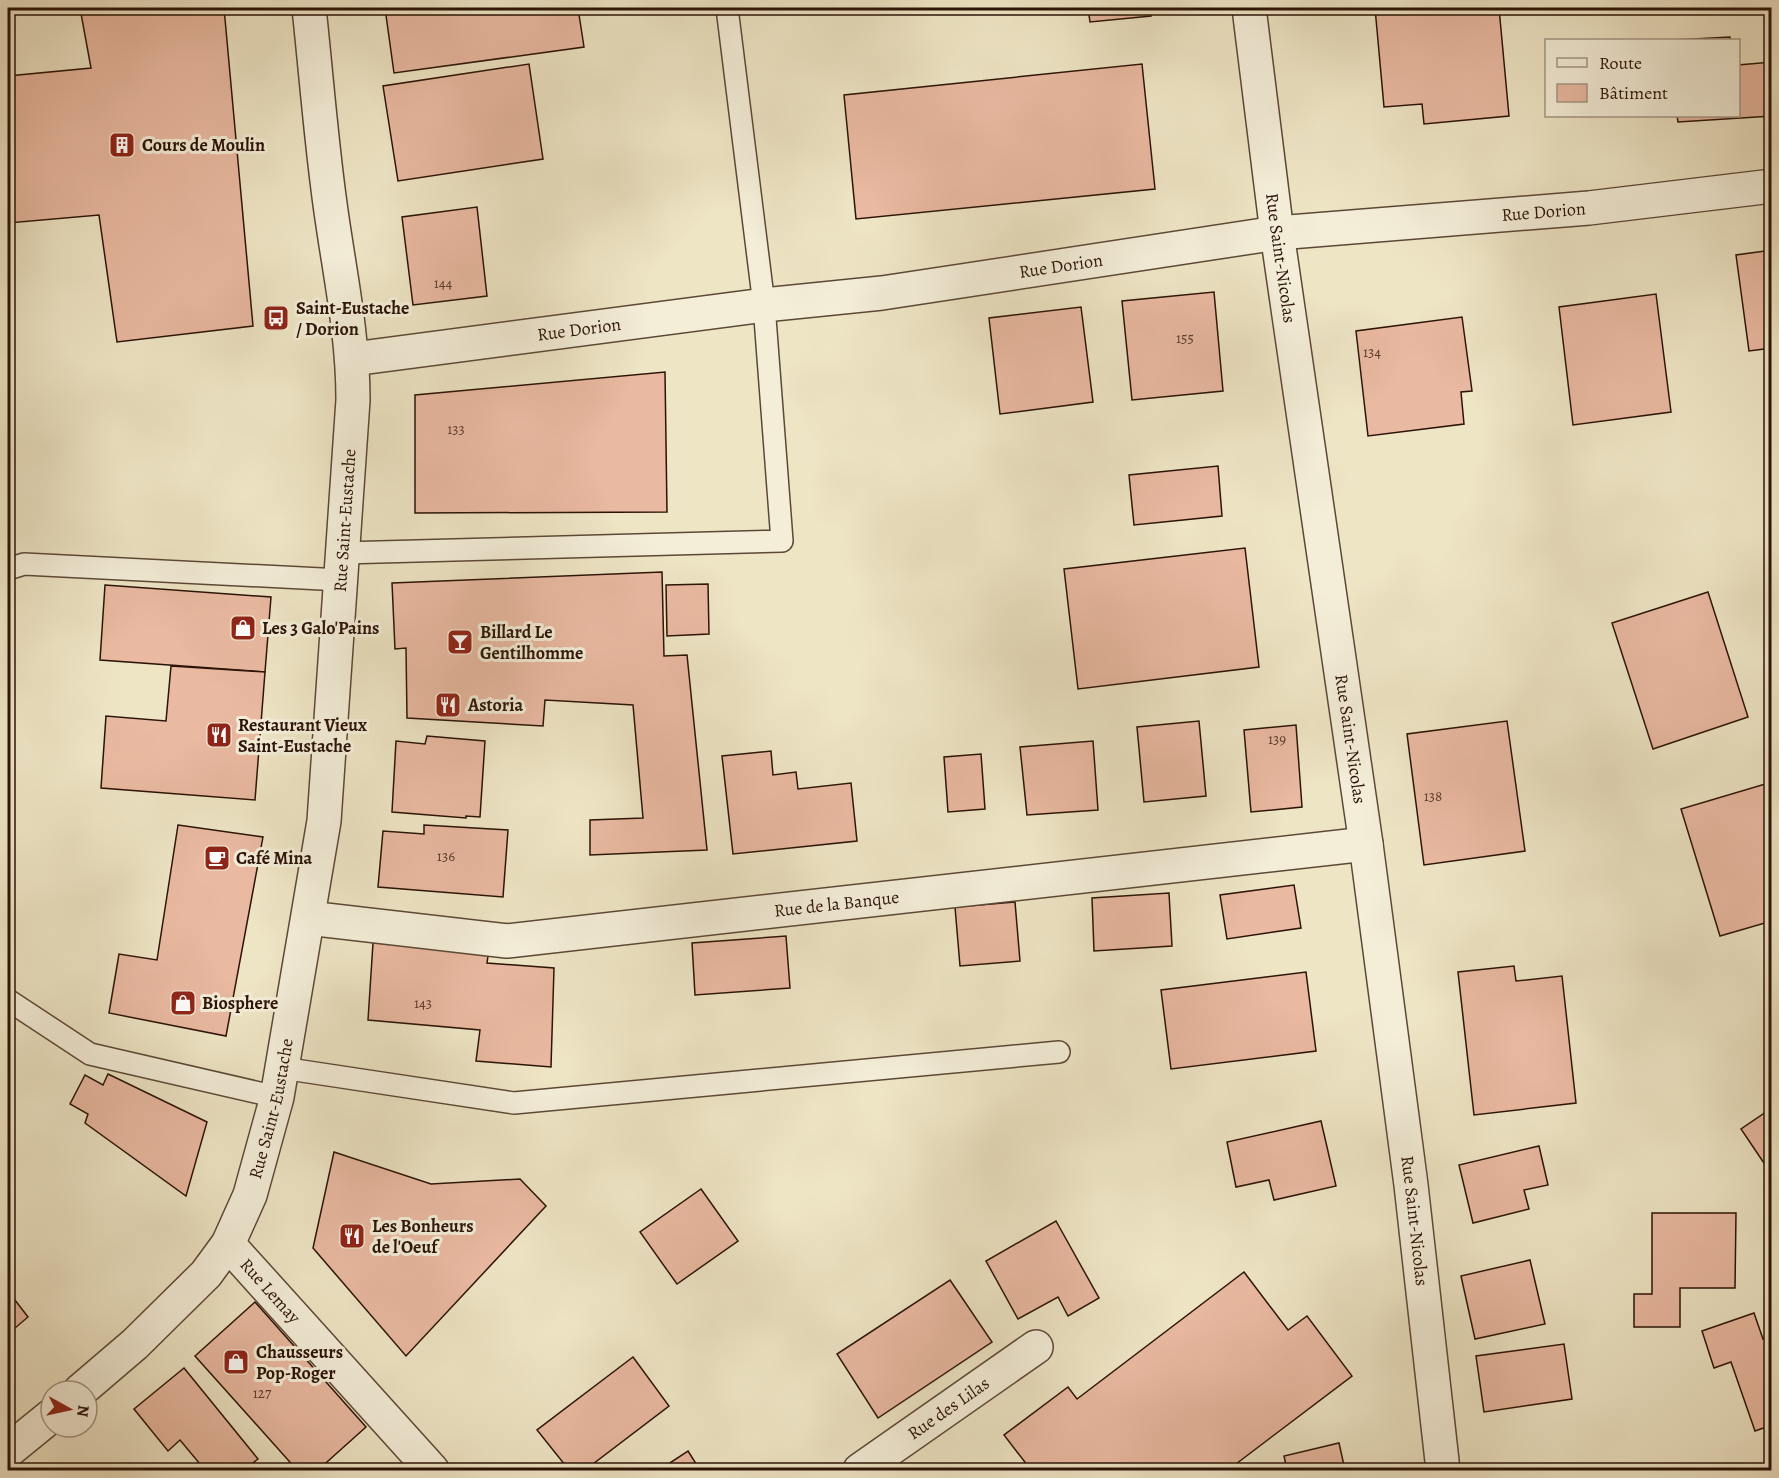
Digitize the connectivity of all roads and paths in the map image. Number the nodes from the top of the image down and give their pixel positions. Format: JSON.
{"nodes":[{"id":1,"x":309,"y":8,"type":"edge"},
{"id":2,"x":727,"y":8,"type":"edge"},
{"id":3,"x":1249,"y":8,"type":"edge"},
{"id":4,"x":1772,"y":186,"type":"edge"},
{"id":5,"x":1276,"y":232,"type":"junction"},
{"id":6,"x":764,"y":305,"type":"junction"},
{"id":7,"x":352,"y":359,"type":"junction"},
{"id":8,"x":341,"y":566,"type":"junction"},
{"id":9,"x":8,"y":569,"type":"edge"},
{"id":10,"x":1366,"y":844,"type":"junction"},
{"id":11,"x":308,"y":918,"type":"junction"},
{"id":12,"x":8,"y":1000,"type":"edge"},
{"id":13,"x":1059,"y":1052,"type":"dead end"},
{"id":14,"x":280,"y":1082,"type":"junction"},
{"id":15,"x":228,"y":1244,"type":"junction"},
{"id":16,"x":1036,"y":1347,"type":"dead end"},
{"id":17,"x":94,"y":1379,"type":"edge"},
{"id":18,"x":39,"y":1425,"type":"edge"},
{"id":19,"x":8,"y":1450,"type":"edge"},
{"id":20,"x":432,"y":1470,"type":"edge"},
{"id":21,"x":860,"y":1470,"type":"edge"},
{"id":22,"x":1443,"y":1470,"type":"edge"}],
"edges":[{"from":1,"to":7,"type":"street","name":"Rue Saint-Eustache"},
{"from":2,"to":6,"type":"lane"},
{"from":3,"to":5,"type":"street","name":"Rue Saint-Nicolas"},
{"from":4,"to":5,"type":"street","name":"Rue Dorion"},
{"from":5,"to":6,"type":"street","name":"Rue Dorion"},
{"from":5,"to":10,"type":"street","name":"Rue Saint-Nicolas"},
{"from":6,"to":7,"type":"street","name":"Rue Dorion"},
{"from":6,"to":8,"type":"lane"},
{"from":7,"to":8,"type":"street","name":"Rue Saint-Eustache"},
{"from":8,"to":9,"type":"lane"},
{"from":8,"to":11,"type":"street","name":"Rue Saint-Eustache"},
{"from":10,"to":11,"type":"street","name":"Rue de la Banque"},
{"from":10,"to":22,"type":"street","name":"Rue Saint-Nicolas"},
{"from":11,"to":14,"type":"street","name":"Rue Saint-Eustache"},
{"from":12,"to":14,"type":"lane"},
{"from":13,"to":14,"type":"lane"},
{"from":14,"to":15,"type":"street","name":"Rue Saint-Eustache"},
{"from":15,"to":17,"type":"street","name":"Rue Saint-Eustache"},
{"from":15,"to":20,"type":"street","name":"Rue Lemay"},
{"from":16,"to":21,"type":"street","name":"Rue des Lilas"},
{"from":18,"to":19,"type":"street"}]}
